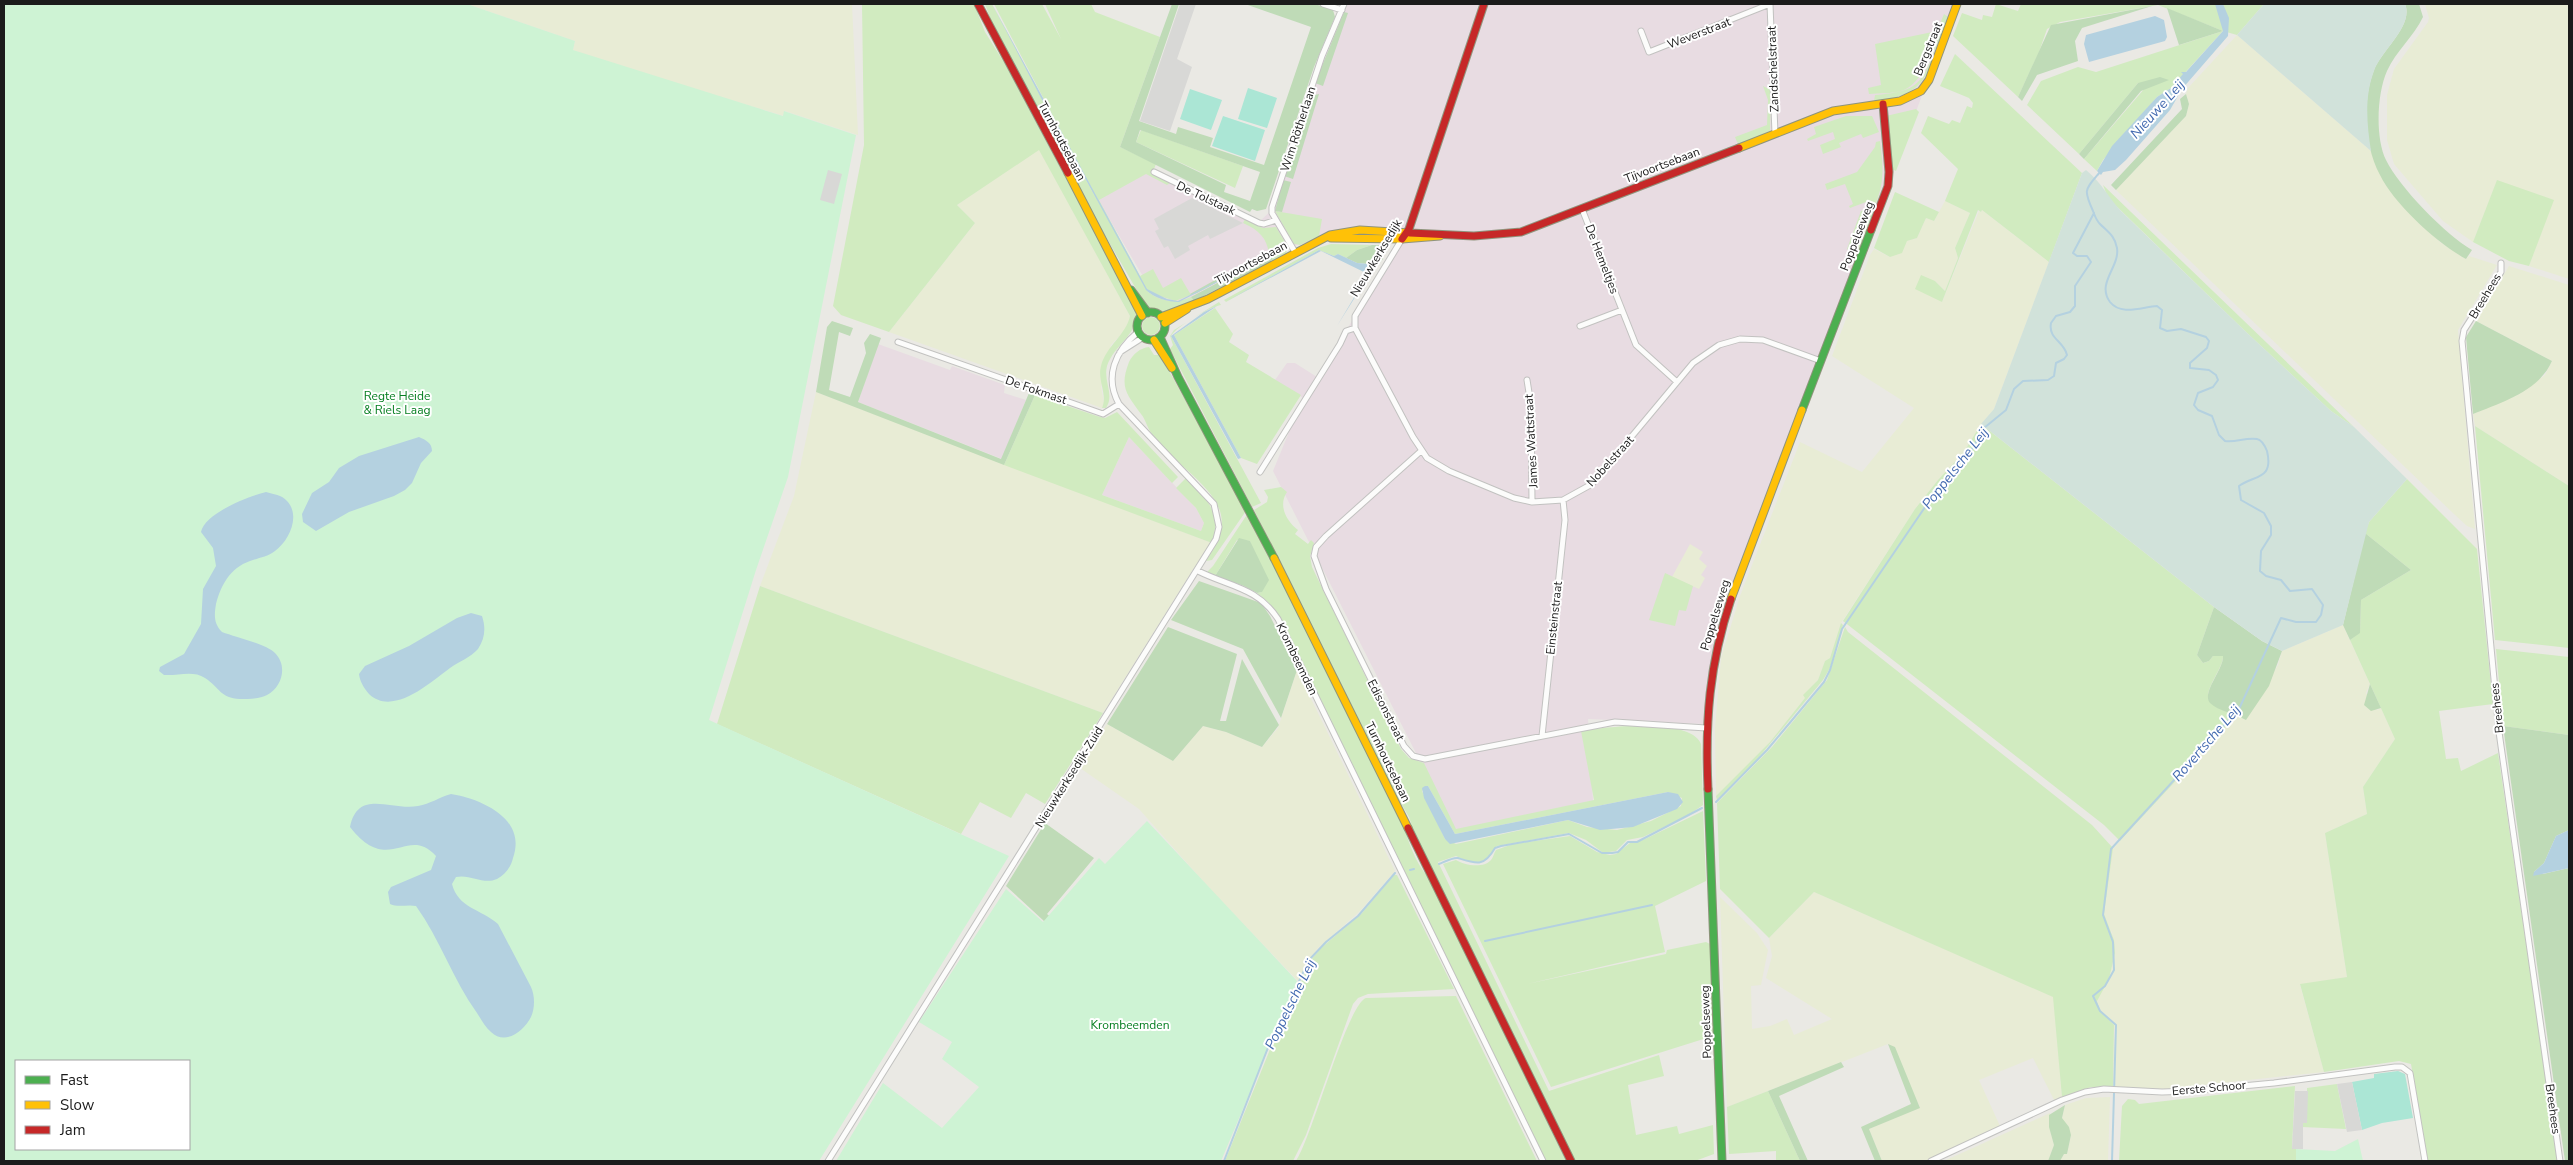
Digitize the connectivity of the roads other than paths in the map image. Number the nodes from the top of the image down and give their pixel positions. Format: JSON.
{"nodes":[{"id":1,"x":978,"y":4,"type":"edge"},
{"id":2,"x":1323,"y":4,"type":"edge"},
{"id":3,"x":1344,"y":4,"type":"edge"},
{"id":4,"x":1484,"y":4,"type":"edge"},
{"id":5,"x":1770,"y":4,"type":"edge"},
{"id":6,"x":1958,"y":4,"type":"edge"},
{"id":7,"x":1342,"y":10,"type":"junction"},
{"id":8,"x":1642,"y":31,"type":"dead end"},
{"id":9,"x":1883,"y":104,"type":"junction"},
{"id":10,"x":1775,"y":134,"type":"junction"},
{"id":11,"x":1154,"y":172,"type":"dead end"},
{"id":12,"x":1582,"y":208,"type":"junction"},
{"id":13,"x":1276,"y":220,"type":"junction"},
{"id":14,"x":1407,"y":232,"type":"junction"},
{"id":15,"x":1448,"y":235,"type":"junction"},
{"id":16,"x":1323,"y":238,"type":"junction"},
{"id":17,"x":1402,"y":240,"type":"junction"},
{"id":18,"x":1295,"y":252,"type":"junction"},
{"id":19,"x":2501,"y":263,"type":"dead end"},
{"id":20,"x":1622,"y":310,"type":"junction"},
{"id":21,"x":1145,"y":314,"type":"junction"},
{"id":22,"x":1163,"y":320,"type":"junction"},
{"id":23,"x":1580,"y":326,"type":"dead end"},
{"id":24,"x":1354,"y":328,"type":"junction"},
{"id":25,"x":1140,"y":335,"type":"junction"},
{"id":26,"x":1157,"y":338,"type":"junction"},
{"id":27,"x":898,"y":342,"type":"dead end"},
{"id":28,"x":1821,"y":361,"type":"junction"},
{"id":29,"x":1527,"y":380,"type":"dead end"},
{"id":30,"x":1678,"y":382,"type":"junction"},
{"id":31,"x":1119,"y":404,"type":"junction"},
{"id":32,"x":1421,"y":451,"type":"junction"},
{"id":33,"x":1260,"y":472,"type":"dead end"},
{"id":34,"x":1563,"y":500,"type":"junction"},
{"id":35,"x":1532,"y":502,"type":"junction"},
{"id":36,"x":1198,"y":571,"type":"junction"},
{"id":37,"x":1706,"y":728,"type":"junction"},
{"id":38,"x":1542,"y":736,"type":"junction"},
{"id":39,"x":828,"y":1161,"type":"edge"},
{"id":40,"x":1543,"y":1161,"type":"edge"},
{"id":41,"x":1571,"y":1161,"type":"edge"},
{"id":42,"x":1722,"y":1161,"type":"edge"},
{"id":43,"x":1931,"y":1161,"type":"edge"},
{"id":44,"x":2425,"y":1161,"type":"edge"},
{"id":45,"x":2560,"y":1161,"type":"edge"}],
"edges":[{"from":1,"to":21,"type":"street","name":"Turnhoutsebaan"},
{"from":2,"to":7,"type":"street"},
{"from":3,"to":7,"type":"street","name":"Wim Rötherlaan"},
{"from":4,"to":14,"type":"street","name":"Nieuwkerksedijk"},
{"from":5,"to":8,"type":"street","name":"Weverstraat"},
{"from":5,"to":10,"type":"street","name":"Zandschelstraat"},
{"from":6,"to":9,"type":"street","name":"Bergstraat"},
{"from":7,"to":13,"type":"street","name":"Wim Rötherlaan"},
{"from":9,"to":10,"type":"street","name":"Tijvoortsebaan"},
{"from":9,"to":28,"type":"street","name":"Poppelseweg"},
{"from":10,"to":12,"type":"street","name":"Tijvoortsebaan"},
{"from":11,"to":13,"type":"street","name":"De Tolstaak"},
{"from":12,"to":15,"type":"street","name":"Tijvoortsebaan"},
{"from":12,"to":20,"type":"street","name":"De Hemeltjes"},
{"from":13,"to":18,"type":"street","name":"Wim Rötherlaan"},
{"from":14,"to":15,"type":"street","name":"Tijvoortsebaan"},
{"from":14,"to":16,"type":"street","name":"Tijvoortsebaan"},
{"from":14,"to":17,"type":"street","name":"Nieuwkerksedijk"},
{"from":15,"to":17,"type":"street","name":"Tijvoortsebaan"},
{"from":16,"to":17,"type":"street","name":"Tijvoortsebaan"},
{"from":16,"to":18,"type":"street","name":"Tijvoortsebaan"},
{"from":17,"to":24,"type":"street","name":"Nieuwkerksedijk"},
{"from":18,"to":22,"type":"street","name":"Tijvoortsebaan"},
{"from":19,"to":45,"type":"street","name":"Breehees"},
{"from":20,"to":23,"type":"street","name":"De Hemeltjes"},
{"from":20,"to":30,"type":"street","name":"De Hemeltjes"},
{"from":21,"to":22,"type":"street"},
{"from":21,"to":25,"type":"street"},
{"from":22,"to":26,"type":"street"},
{"from":24,"to":32,"type":"street","name":"Nobelstraat"},
{"from":24,"to":33,"type":"street","name":"Nieuwkerksedijk"},
{"from":25,"to":26,"type":"street"},
{"from":25,"to":31,"type":"street"},
{"from":26,"to":41,"type":"street","name":"Turnhoutsebaan"},
{"from":27,"to":31,"type":"street","name":"De Fokmast"},
{"from":28,"to":30,"type":"street","name":"Nobelstraat"},
{"from":28,"to":37,"type":"street","name":"Poppelseweg"},
{"from":29,"to":35,"type":"street","name":"James Wattstraat"},
{"from":30,"to":34,"type":"street","name":"Nobelstraat"},
{"from":31,"to":36,"type":"street","name":"Nieuwkerksedijk-Zuid"},
{"from":32,"to":35,"type":"street","name":"Nobelstraat"},
{"from":32,"to":38,"type":"street","name":"Edisonstraat"},
{"from":34,"to":35,"type":"street","name":"Nobelstraat"},
{"from":34,"to":38,"type":"street","name":"Einsteinstraat"},
{"from":36,"to":39,"type":"street","name":"Nieuwkerksedijk-Zuid"},
{"from":36,"to":40,"type":"street","name":"Krombeemden"},
{"from":37,"to":38,"type":"street","name":"Edisonstraat"},
{"from":37,"to":42,"type":"street","name":"Poppelseweg"},
{"from":43,"to":44,"type":"street","name":"Eerste Schoor"}]}
